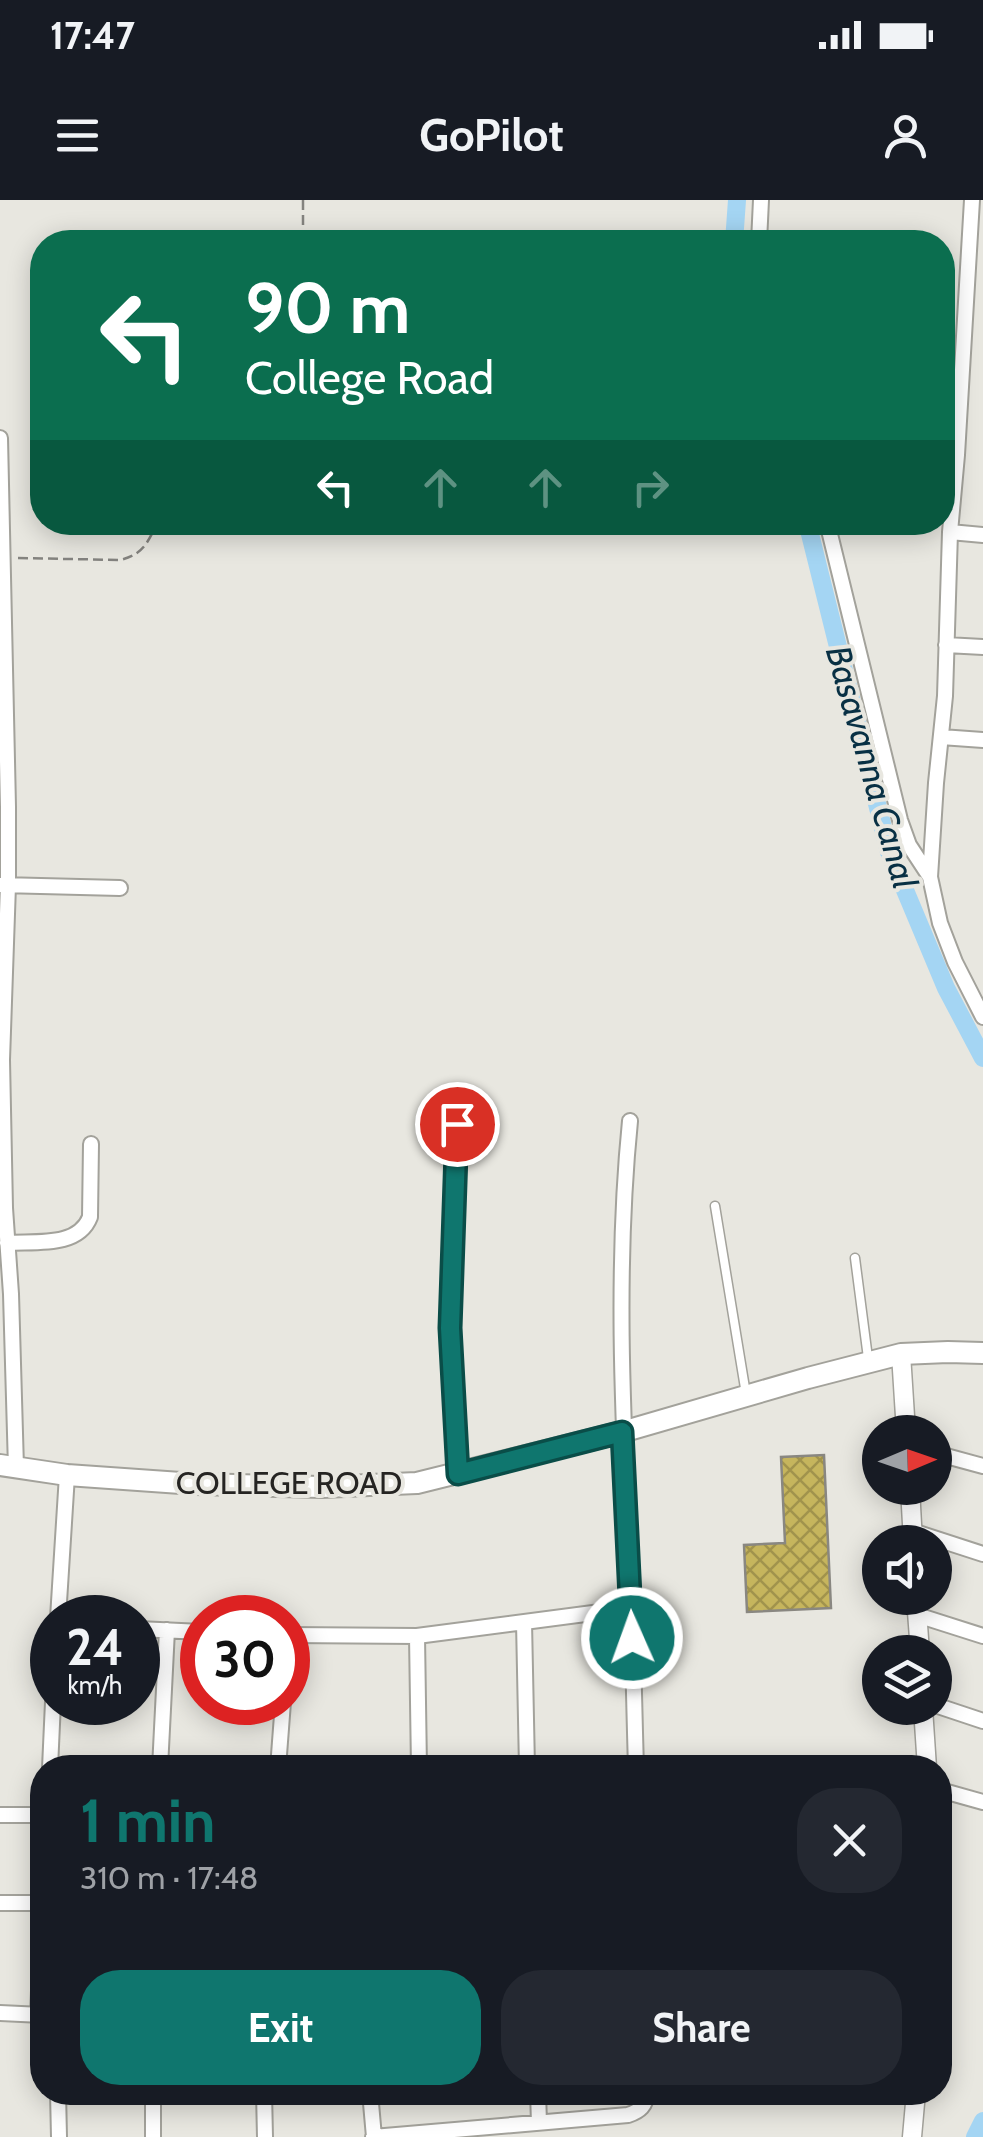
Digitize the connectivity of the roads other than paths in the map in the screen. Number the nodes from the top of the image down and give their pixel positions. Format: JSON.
{"nodes":[{"id":1,"x":762,"y":200,"type":"edge"},
{"id":2,"x":972,"y":200,"type":"edge"},
{"id":3,"x":760,"y":230,"type":"edge"},
{"id":4,"x":0,"y":438,"type":"edge"},
{"id":5,"x":955,"y":477,"type":"edge"},
{"id":6,"x":955,"y":533,"type":"edge"},
{"id":7,"x":829,"y":535,"type":"edge"},
{"id":8,"x":950,"y":535,"type":"edge"},
{"id":9,"x":983,"y":536,"type":"edge"},
{"id":10,"x":1,"y":558,"type":"edge"},
{"id":11,"x":2,"y":643,"type":"edge"},
{"id":12,"x":946,"y":645,"type":"junction"},
{"id":13,"x":983,"y":647,"type":"edge"},
{"id":14,"x":941,"y":737,"type":"junction"},
{"id":15,"x":983,"y":740,"type":"edge"},
{"id":16,"x":930,"y":878,"type":"junction"},
{"id":17,"x":4,"y":885,"type":"edge"},
{"id":18,"x":120,"y":888,"type":"dead end"},
{"id":19,"x":983,"y":1016,"type":"edge"},
{"id":20,"x":630,"y":1121,"type":"dead end"},
{"id":21,"x":457,"y":1124,"type":"dead end"},
{"id":22,"x":2,"y":1134,"type":"edge"},
{"id":23,"x":92,"y":1144,"type":"dead end"},
{"id":24,"x":715,"y":1206,"type":"dead end"},
{"id":25,"x":2,"y":1208,"type":"edge"},
{"id":26,"x":8,"y":1243,"type":"junction"},
{"id":27,"x":856,"y":1258,"type":"dead end"},
{"id":28,"x":983,"y":1353,"type":"edge"},
{"id":29,"x":902,"y":1354,"type":"junction"},
{"id":30,"x":868,"y":1362,"type":"junction"},
{"id":31,"x":746,"y":1396,"type":"junction"},
{"id":32,"x":905,"y":1415,"type":"edge"},
{"id":33,"x":622,"y":1432,"type":"junction"},
{"id":34,"x":952,"y":1458,"type":"edge"},
{"id":35,"x":8,"y":1466,"type":"edge"},
{"id":36,"x":983,"y":1466,"type":"edge"},
{"id":37,"x":458,"y":1474,"type":"junction"},
{"id":38,"x":67,"y":1475,"type":"junction"},
{"id":39,"x":952,"y":1546,"type":"edge"},
{"id":40,"x":983,"y":1554,"type":"edge"},
{"id":41,"x":59,"y":1595,"type":"edge"},
{"id":42,"x":631,"y":1608,"type":"junction"},
{"id":43,"x":937,"y":1615,"type":"edge"},
{"id":44,"x":524,"y":1622,"type":"junction"},
{"id":45,"x":160,"y":1630,"type":"edge"},
{"id":46,"x":167,"y":1630,"type":"junction"},
{"id":47,"x":180,"y":1631,"type":"edge"},
{"id":48,"x":310,"y":1636,"type":"edge"},
{"id":49,"x":417,"y":1636,"type":"junction"},
{"id":50,"x":983,"y":1636,"type":"edge"},
{"id":51,"x":952,"y":1711,"type":"edge"},
{"id":52,"x":983,"y":1721,"type":"edge"},
{"id":53,"x":53,"y":1725,"type":"edge"},
{"id":54,"x":281,"y":1725,"type":"edge"},
{"id":55,"x":924,"y":1725,"type":"edge"},
{"id":56,"x":51,"y":1755,"type":"edge"},
{"id":57,"x":161,"y":1755,"type":"edge"},
{"id":58,"x":279,"y":1755,"type":"edge"},
{"id":59,"x":419,"y":1755,"type":"edge"},
{"id":60,"x":527,"y":1755,"type":"edge"},
{"id":61,"x":636,"y":1755,"type":"edge"},
{"id":62,"x":926,"y":1755,"type":"edge"},
{"id":63,"x":952,"y":1793,"type":"edge"},
{"id":64,"x":983,"y":1802,"type":"edge"},
{"id":65,"x":0,"y":1815,"type":"edge"},
{"id":66,"x":30,"y":1816,"type":"edge"},
{"id":67,"x":30,"y":1903,"type":"edge"},
{"id":68,"x":0,"y":1904,"type":"edge"},
{"id":69,"x":0,"y":2013,"type":"edge"},
{"id":70,"x":30,"y":2014,"type":"edge"},
{"id":71,"x":58,"y":2105,"type":"edge"},
{"id":72,"x":153,"y":2105,"type":"edge"},
{"id":73,"x":264,"y":2105,"type":"edge"},
{"id":74,"x":371,"y":2105,"type":"edge"},
{"id":75,"x":538,"y":2105,"type":"edge"},
{"id":76,"x":643,"y":2105,"type":"edge"},
{"id":77,"x":915,"y":2105,"type":"edge"},
{"id":78,"x":539,"y":2123,"type":"junction"},
{"id":79,"x":59,"y":2137,"type":"edge"},
{"id":80,"x":153,"y":2137,"type":"edge"},
{"id":81,"x":265,"y":2137,"type":"edge"},
{"id":82,"x":374,"y":2137,"type":"edge"},
{"id":83,"x":912,"y":2137,"type":"edge"}],
"edges":[{"from":1,"to":3,"type":"street"},
{"from":2,"to":5,"type":"street"},
{"from":4,"to":10,"type":"street"},
{"from":6,"to":9,"type":"street"},
{"from":7,"to":16,"type":"street"},
{"from":8,"to":12,"type":"street"},
{"from":10,"to":11,"type":"street"},
{"from":11,"to":17,"type":"street"},
{"from":12,"to":13,"type":"street"},
{"from":12,"to":14,"type":"street"},
{"from":14,"to":15,"type":"street"},
{"from":14,"to":16,"type":"street"},
{"from":16,"to":19,"type":"street"},
{"from":17,"to":18,"type":"street"},
{"from":17,"to":22,"type":"street"},
{"from":20,"to":33,"type":"street"},
{"from":21,"to":37,"type":"street"},
{"from":22,"to":25,"type":"street"},
{"from":23,"to":26,"type":"street"},
{"from":24,"to":31,"type":"lane"},
{"from":25,"to":26,"type":"street"},
{"from":26,"to":35,"type":"street"},
{"from":27,"to":30,"type":"lane"},
{"from":28,"to":29,"type":"main road","name":"COLLEGE ROAD"},
{"from":29,"to":30,"type":"main road","name":"COLLEGE ROAD"},
{"from":29,"to":32,"type":"street"},
{"from":30,"to":31,"type":"main road","name":"COLLEGE ROAD"},
{"from":31,"to":33,"type":"main road","name":"COLLEGE ROAD"},
{"from":33,"to":37,"type":"main road","name":"COLLEGE ROAD"},
{"from":33,"to":42,"type":"street"},
{"from":34,"to":36,"type":"street"},
{"from":35,"to":38,"type":"main road","name":"COLLEGE ROAD"},
{"from":37,"to":38,"type":"main road","name":"COLLEGE ROAD"},
{"from":38,"to":41,"type":"street"},
{"from":39,"to":40,"type":"street"},
{"from":42,"to":44,"type":"street"},
{"from":42,"to":61,"type":"street"},
{"from":43,"to":50,"type":"street"},
{"from":44,"to":49,"type":"street"},
{"from":44,"to":60,"type":"street"},
{"from":45,"to":46,"type":"street"},
{"from":46,"to":47,"type":"street"},
{"from":46,"to":57,"type":"street"},
{"from":48,"to":49,"type":"street"},
{"from":49,"to":59,"type":"street"},
{"from":51,"to":52,"type":"street"},
{"from":53,"to":56,"type":"street"},
{"from":54,"to":58,"type":"street"},
{"from":55,"to":62,"type":"street"},
{"from":63,"to":64,"type":"street"},
{"from":65,"to":66,"type":"street"},
{"from":67,"to":68,"type":"street"},
{"from":69,"to":70,"type":"street"},
{"from":71,"to":79,"type":"street"},
{"from":72,"to":80,"type":"street"},
{"from":73,"to":81,"type":"street"},
{"from":74,"to":82,"type":"street"},
{"from":75,"to":78,"type":"street"},
{"from":76,"to":78,"type":"street"},
{"from":77,"to":83,"type":"street"},
{"from":78,"to":82,"type":"street"}]}
